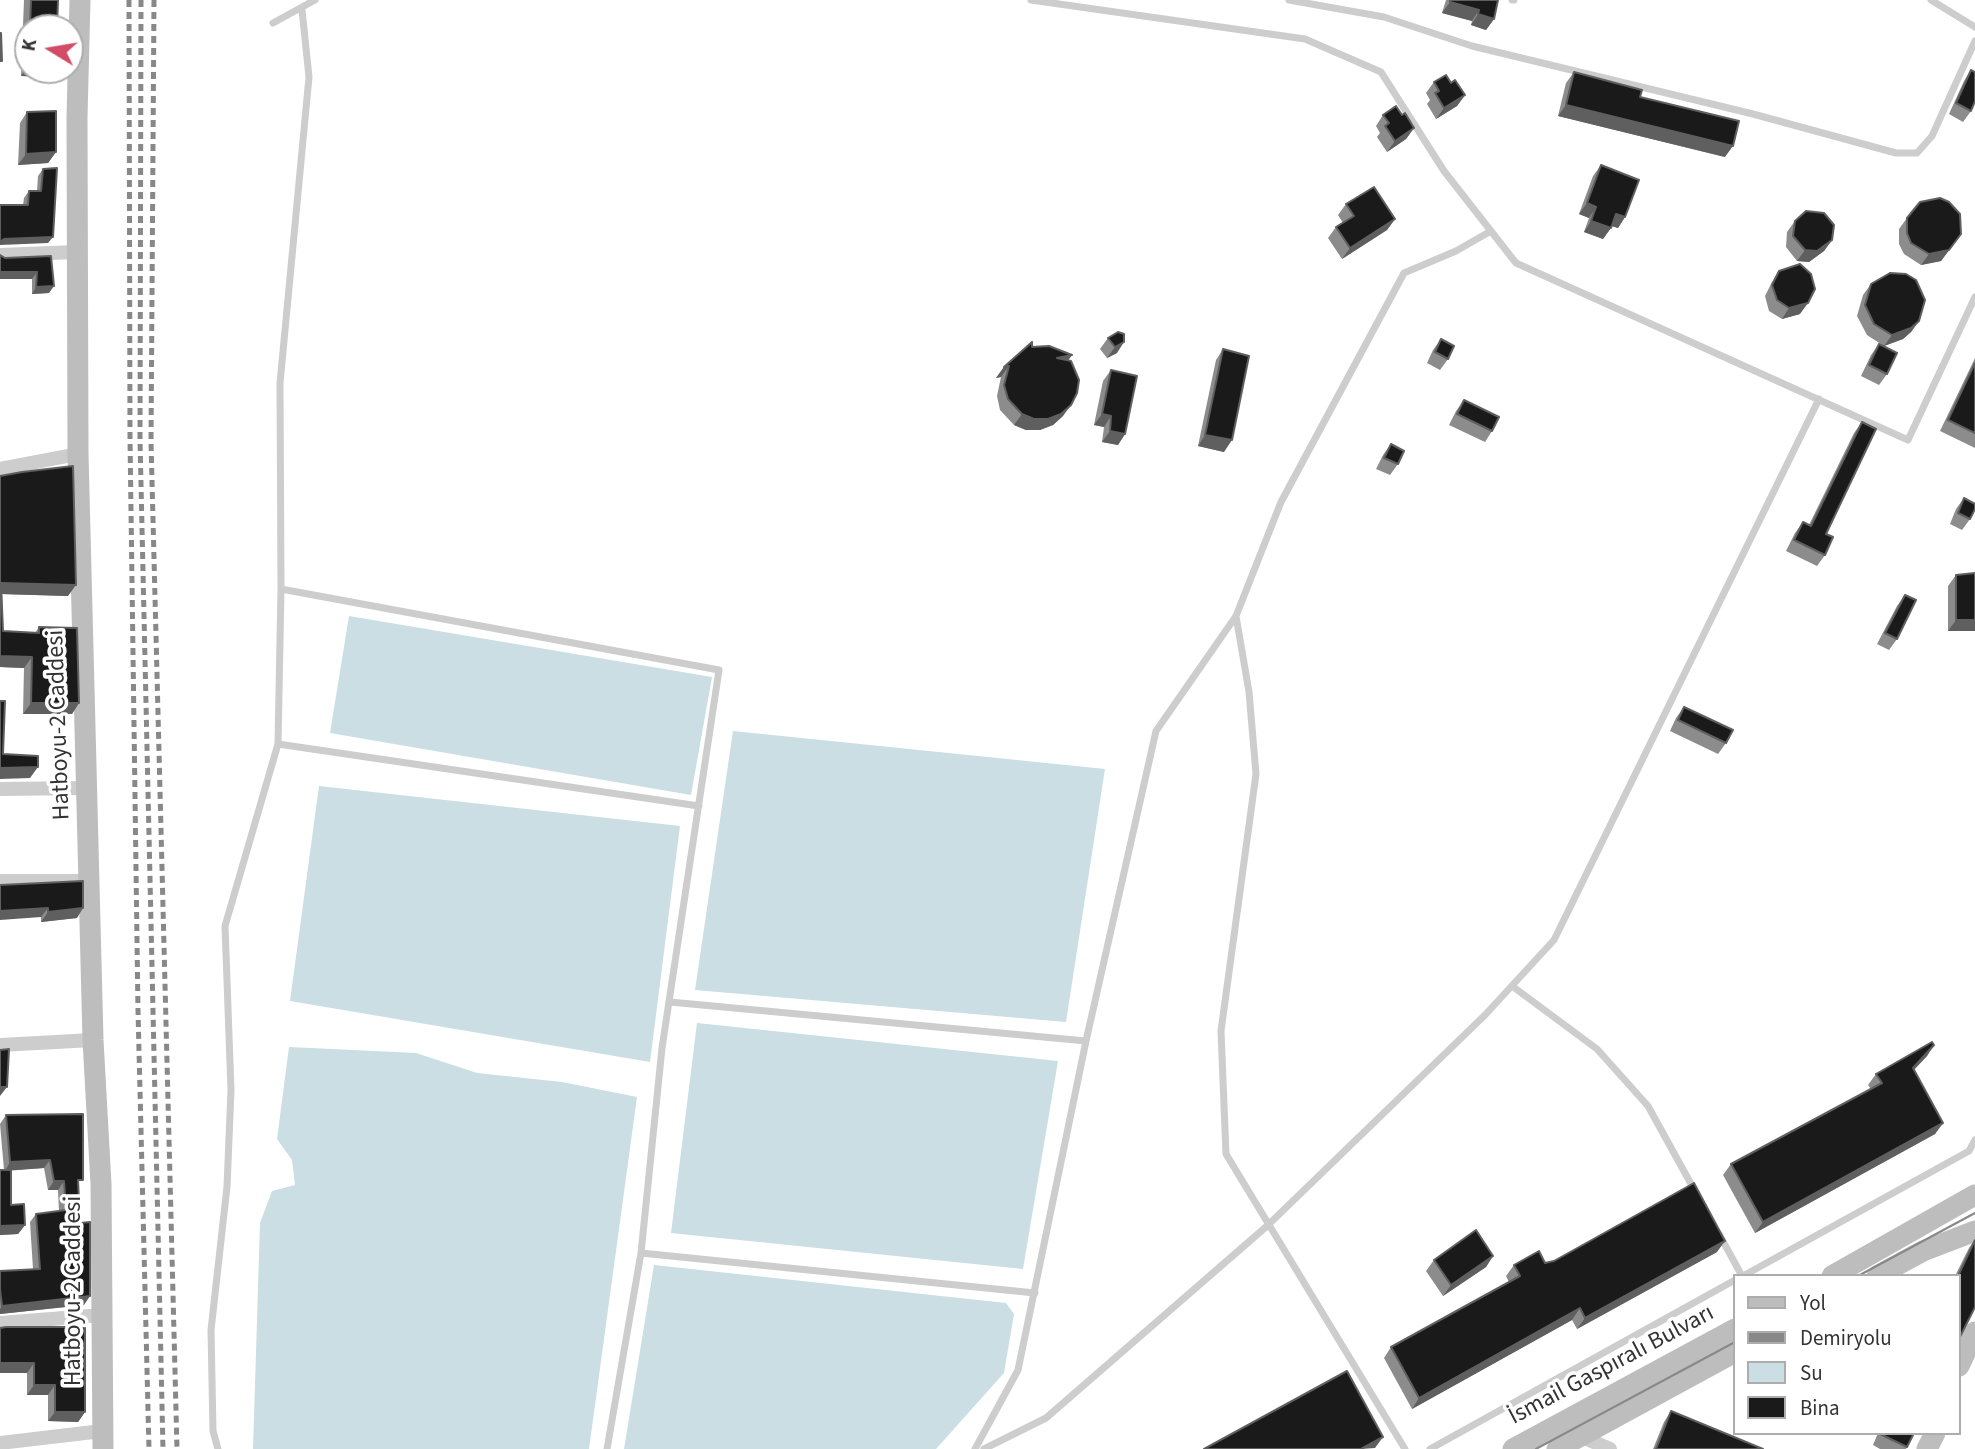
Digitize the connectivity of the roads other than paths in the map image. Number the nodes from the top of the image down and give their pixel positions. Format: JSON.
{"nodes":[{"id":1,"x":80,"y":0,"type":"edge"},
{"id":2,"x":315,"y":0,"type":"edge"},
{"id":3,"x":1031,"y":0,"type":"edge"},
{"id":4,"x":1289,"y":0,"type":"edge"},
{"id":5,"x":1931,"y":0,"type":"edge"},
{"id":6,"x":302,"y":10,"type":"junction"},
{"id":7,"x":273,"y":23,"type":"dead end"},
{"id":8,"x":1975,"y":27,"type":"edge"},
{"id":9,"x":1975,"y":41,"type":"edge"},
{"id":10,"x":1491,"y":231,"type":"junction"},
{"id":11,"x":76,"y":252,"type":"junction"},
{"id":12,"x":0,"y":255,"type":"edge"},
{"id":13,"x":1975,"y":297,"type":"edge"},
{"id":14,"x":1819,"y":399,"type":"junction"},
{"id":15,"x":78,"y":454,"type":"junction"},
{"id":16,"x":0,"y":469,"type":"edge"},
{"id":17,"x":281,"y":589,"type":"junction"},
{"id":18,"x":1236,"y":616,"type":"junction"},
{"id":19,"x":278,"y":744,"type":"junction"},
{"id":20,"x":88,"y":788,"type":"junction"},
{"id":21,"x":0,"y":789,"type":"edge"},
{"id":22,"x":699,"y":806,"type":"junction"},
{"id":23,"x":0,"y":881,"type":"edge"},
{"id":24,"x":91,"y":881,"type":"junction"},
{"id":25,"x":1512,"y":986,"type":"junction"},
{"id":26,"x":670,"y":1002,"type":"junction"},
{"id":27,"x":93,"y":1040,"type":"junction"},
{"id":28,"x":1086,"y":1041,"type":"junction"},
{"id":29,"x":0,"y":1045,"type":"edge"},
{"id":30,"x":1975,"y":1140,"type":"edge"},
{"id":31,"x":1975,"y":1195,"type":"edge"},
{"id":32,"x":1702,"y":1203,"type":"edge"},
{"id":33,"x":1267,"y":1226,"type":"junction"},
{"id":34,"x":1715,"y":1227,"type":"edge"},
{"id":35,"x":1975,"y":1231,"type":"edge"},
{"id":36,"x":641,"y":1253,"type":"junction"},
{"id":37,"x":1742,"y":1274,"type":"edge"},
{"id":38,"x":1747,"y":1274,"type":"edge"},
{"id":39,"x":1836,"y":1274,"type":"edge"},
{"id":40,"x":1881,"y":1274,"type":"edge"},
{"id":41,"x":1734,"y":1281,"type":"edge"},
{"id":42,"x":1035,"y":1293,"type":"junction"},
{"id":43,"x":102,"y":1315,"type":"junction"},
{"id":44,"x":0,"y":1323,"type":"edge"},
{"id":45,"x":1734,"y":1330,"type":"edge"},
{"id":46,"x":1975,"y":1332,"type":"edge"},
{"id":47,"x":1734,"y":1353,"type":"edge"},
{"id":48,"x":1975,"y":1354,"type":"edge"},
{"id":49,"x":1961,"y":1362,"type":"edge"},
{"id":50,"x":1961,"y":1381,"type":"edge"},
{"id":51,"x":1580,"y":1436,"type":"junction"},
{"id":52,"x":103,"y":1440,"type":"edge"},
{"id":53,"x":0,"y":1443,"type":"edge"},
{"id":54,"x":1606,"y":1448,"type":"edge"},
{"id":55,"x":218,"y":1449,"type":"edge"},
{"id":56,"x":607,"y":1449,"type":"edge"},
{"id":57,"x":975,"y":1449,"type":"edge"},
{"id":58,"x":984,"y":1449,"type":"edge"},
{"id":59,"x":1405,"y":1449,"type":"edge"},
{"id":60,"x":1430,"y":1449,"type":"edge"},
{"id":61,"x":1513,"y":1449,"type":"edge"},
{"id":62,"x":1557,"y":1449,"type":"edge"}],
"edges":[{"from":1,"to":11,"type":"main road","name":"Hatboyu-2 Caddesi"},
{"from":2,"to":6,"type":"lane"},
{"from":3,"to":10,"type":"lane"},
{"from":4,"to":9,"type":"lane"},
{"from":5,"to":8,"type":"lane"},
{"from":6,"to":7,"type":"lane"},
{"from":6,"to":17,"type":"lane"},
{"from":10,"to":14,"type":"lane"},
{"from":10,"to":18,"type":"lane"},
{"from":11,"to":12,"type":"street"},
{"from":11,"to":15,"type":"main road","name":"Hatboyu-2 Caddesi"},
{"from":13,"to":14,"type":"lane"},
{"from":14,"to":25,"type":"lane"},
{"from":15,"to":16,"type":"street"},
{"from":15,"to":20,"type":"main road","name":"Hatboyu-2 Caddesi"},
{"from":17,"to":19,"type":"lane"},
{"from":17,"to":22,"type":"lane"},
{"from":18,"to":28,"type":"lane"},
{"from":18,"to":33,"type":"lane"},
{"from":19,"to":22,"type":"lane"},
{"from":19,"to":55,"type":"lane"},
{"from":20,"to":21,"type":"street"},
{"from":20,"to":24,"type":"main road","name":"Hatboyu-2 Caddesi"},
{"from":22,"to":26,"type":"lane"},
{"from":23,"to":24,"type":"street"},
{"from":24,"to":27,"type":"main road","name":"Hatboyu-2 Caddesi"},
{"from":25,"to":32,"type":"lane"},
{"from":25,"to":33,"type":"lane"},
{"from":26,"to":28,"type":"lane"},
{"from":26,"to":36,"type":"lane"},
{"from":27,"to":29,"type":"street"},
{"from":27,"to":43,"type":"main road","name":"Hatboyu-2 Caddesi"},
{"from":28,"to":42,"type":"lane"},
{"from":30,"to":38,"type":"lane"},
{"from":31,"to":39,"type":"main road"},
{"from":33,"to":58,"type":"lane"},
{"from":33,"to":59,"type":"lane"},
{"from":34,"to":37,"type":"lane"},
{"from":35,"to":40,"type":"main road"},
{"from":36,"to":42,"type":"lane"},
{"from":36,"to":56,"type":"lane"},
{"from":41,"to":60,"type":"lane"},
{"from":42,"to":57,"type":"lane"},
{"from":43,"to":44,"type":"street"},
{"from":43,"to":52,"type":"main road","name":"Hatboyu-2 Caddesi"},
{"from":45,"to":61,"type":"main road","name":"İsmail Gaspıralı Bulvarı"},
{"from":46,"to":49,"type":"main road"},
{"from":47,"to":51,"type":"main road"},
{"from":48,"to":50,"type":"main road"},
{"from":51,"to":54,"type":"street"},
{"from":51,"to":62,"type":"main road"},
{"from":52,"to":53,"type":"street"}]}
